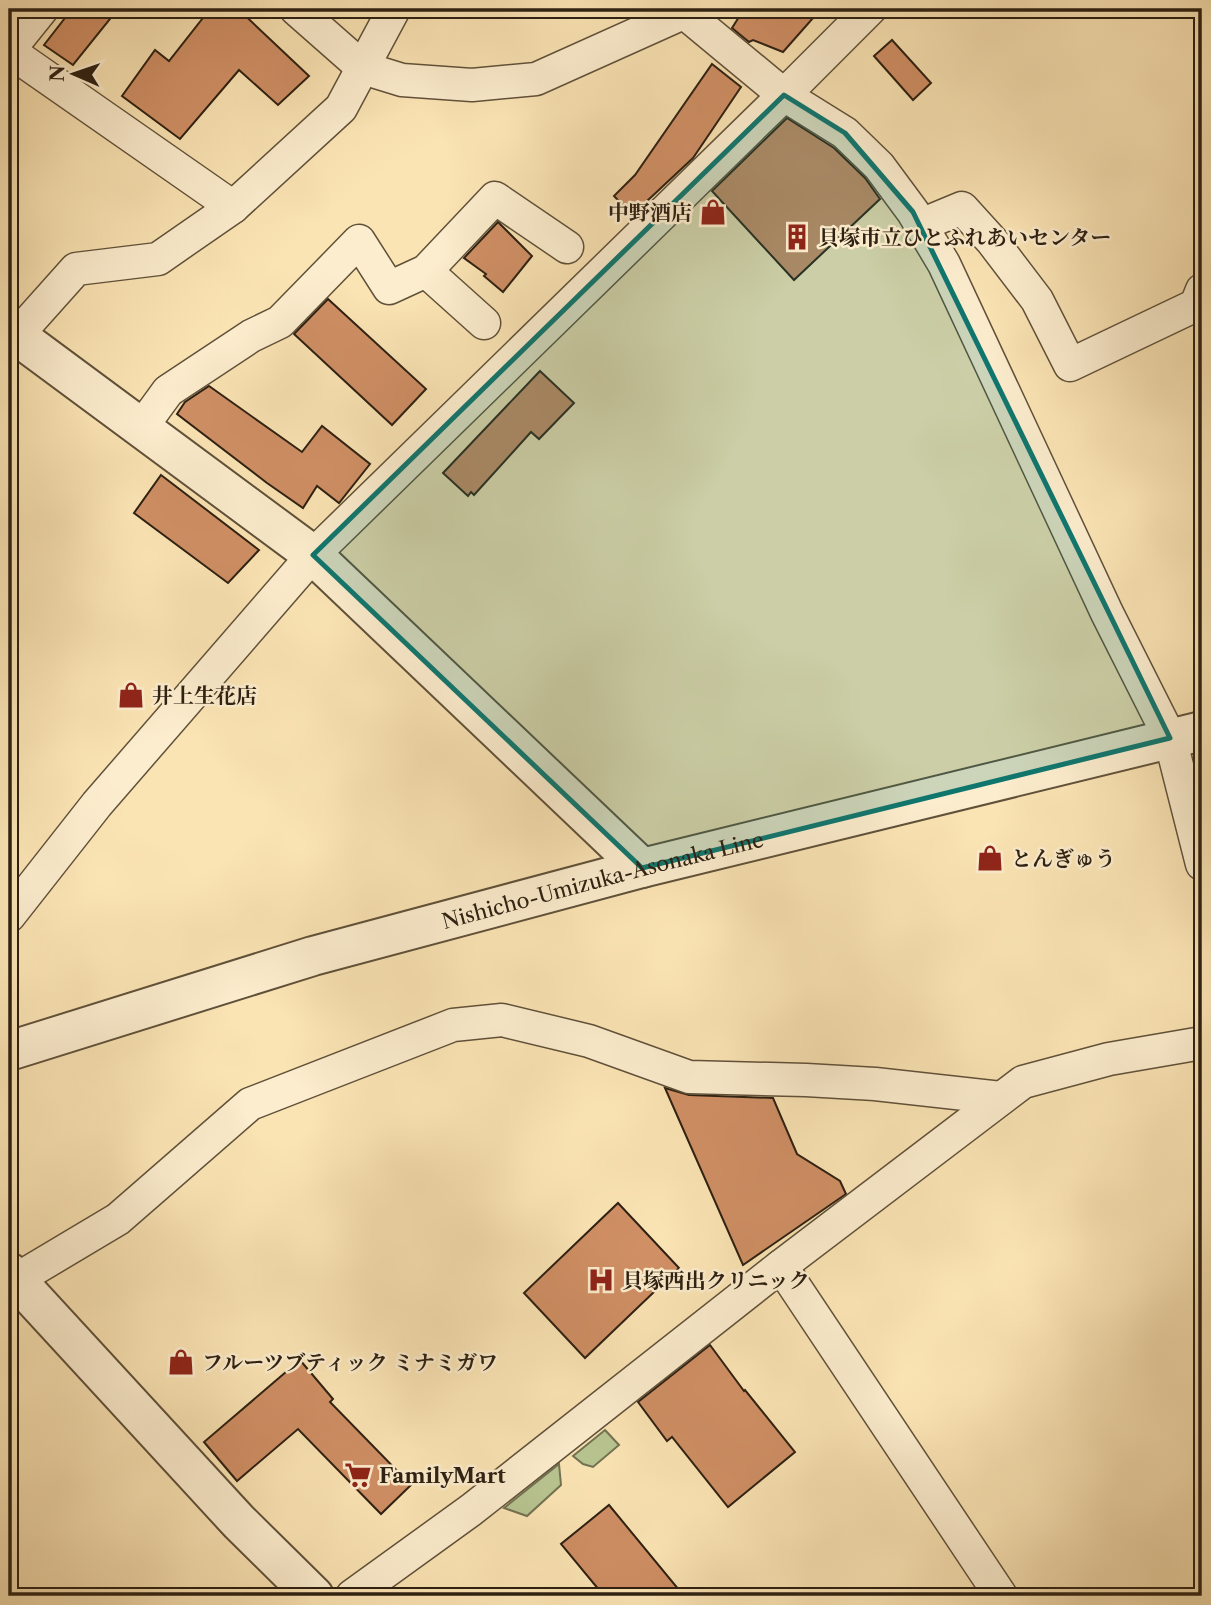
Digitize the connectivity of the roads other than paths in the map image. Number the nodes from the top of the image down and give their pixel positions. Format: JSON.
{"nodes":[{"id":1,"x":42,"y":9,"type":"edge"},
{"id":2,"x":296,"y":9,"type":"edge"},
{"id":3,"x":394,"y":9,"type":"edge"},
{"id":4,"x":870,"y":9,"type":"edge"},
{"id":5,"x":686,"y":10,"type":"edge"},
{"id":6,"x":9,"y":51,"type":"edge"},
{"id":7,"x":363,"y":68,"type":"junction"},
{"id":8,"x":785,"y":95,"type":"junction"},
{"id":9,"x":233,"y":207,"type":"junction"},
{"id":10,"x":921,"y":225,"type":"junction"},
{"id":11,"x":567,"y":247,"type":"dead end"},
{"id":12,"x":426,"y":271,"type":"junction"},
{"id":13,"x":1202,"y":290,"type":"edge"},
{"id":14,"x":484,"y":323,"type":"dead end"},
{"id":15,"x":11,"y":336,"type":"edge"},
{"id":16,"x":141,"y":428,"type":"junction"},
{"id":17,"x":313,"y":555,"type":"junction"},
{"id":18,"x":1186,"y":735,"type":"edge"},
{"id":19,"x":1202,"y":864,"type":"edge"},
{"id":20,"x":642,"y":868,"type":"junction"},
{"id":21,"x":9,"y":916,"type":"edge"},
{"id":22,"x":1202,"y":1043,"type":"edge"},
{"id":23,"x":9,"y":1051,"type":"edge"},
{"id":24,"x":1002,"y":1098,"type":"junction"},
{"id":25,"x":781,"y":1266,"type":"junction"},
{"id":26,"x":11,"y":1278,"type":"edge"},
{"id":27,"x":314,"y":1596,"type":"edge"},
{"id":28,"x":352,"y":1596,"type":"edge"},
{"id":29,"x":1001,"y":1596,"type":"edge"}],
"edges":[{"from":1,"to":6,"type":"street"},
{"from":2,"to":7,"type":"street"},
{"from":3,"to":7,"type":"street"},
{"from":4,"to":8,"type":"street"},
{"from":5,"to":7,"type":"street"},
{"from":5,"to":8,"type":"street"},
{"from":6,"to":9,"type":"street"},
{"from":7,"to":9,"type":"street"},
{"from":8,"to":10,"type":"street"},
{"from":8,"to":17,"type":"street"},
{"from":9,"to":15,"type":"street"},
{"from":10,"to":13,"type":"street"},
{"from":10,"to":18,"type":"street"},
{"from":11,"to":12,"type":"street"},
{"from":12,"to":14,"type":"street"},
{"from":12,"to":16,"type":"street"},
{"from":15,"to":16,"type":"street"},
{"from":16,"to":17,"type":"street"},
{"from":17,"to":20,"type":"street"},
{"from":17,"to":21,"type":"street"},
{"from":18,"to":19,"type":"street"},
{"from":18,"to":20,"type":"street","name":"Nishicho-Umizuka-Asonaka Line"},
{"from":20,"to":23,"type":"street","name":"Nishicho-Umizuka-Asonaka Line"},
{"from":22,"to":24,"type":"street"},
{"from":24,"to":25,"type":"street"},
{"from":24,"to":26,"type":"street"},
{"from":25,"to":28,"type":"street"},
{"from":25,"to":29,"type":"street"},
{"from":26,"to":27,"type":"street"}]}
